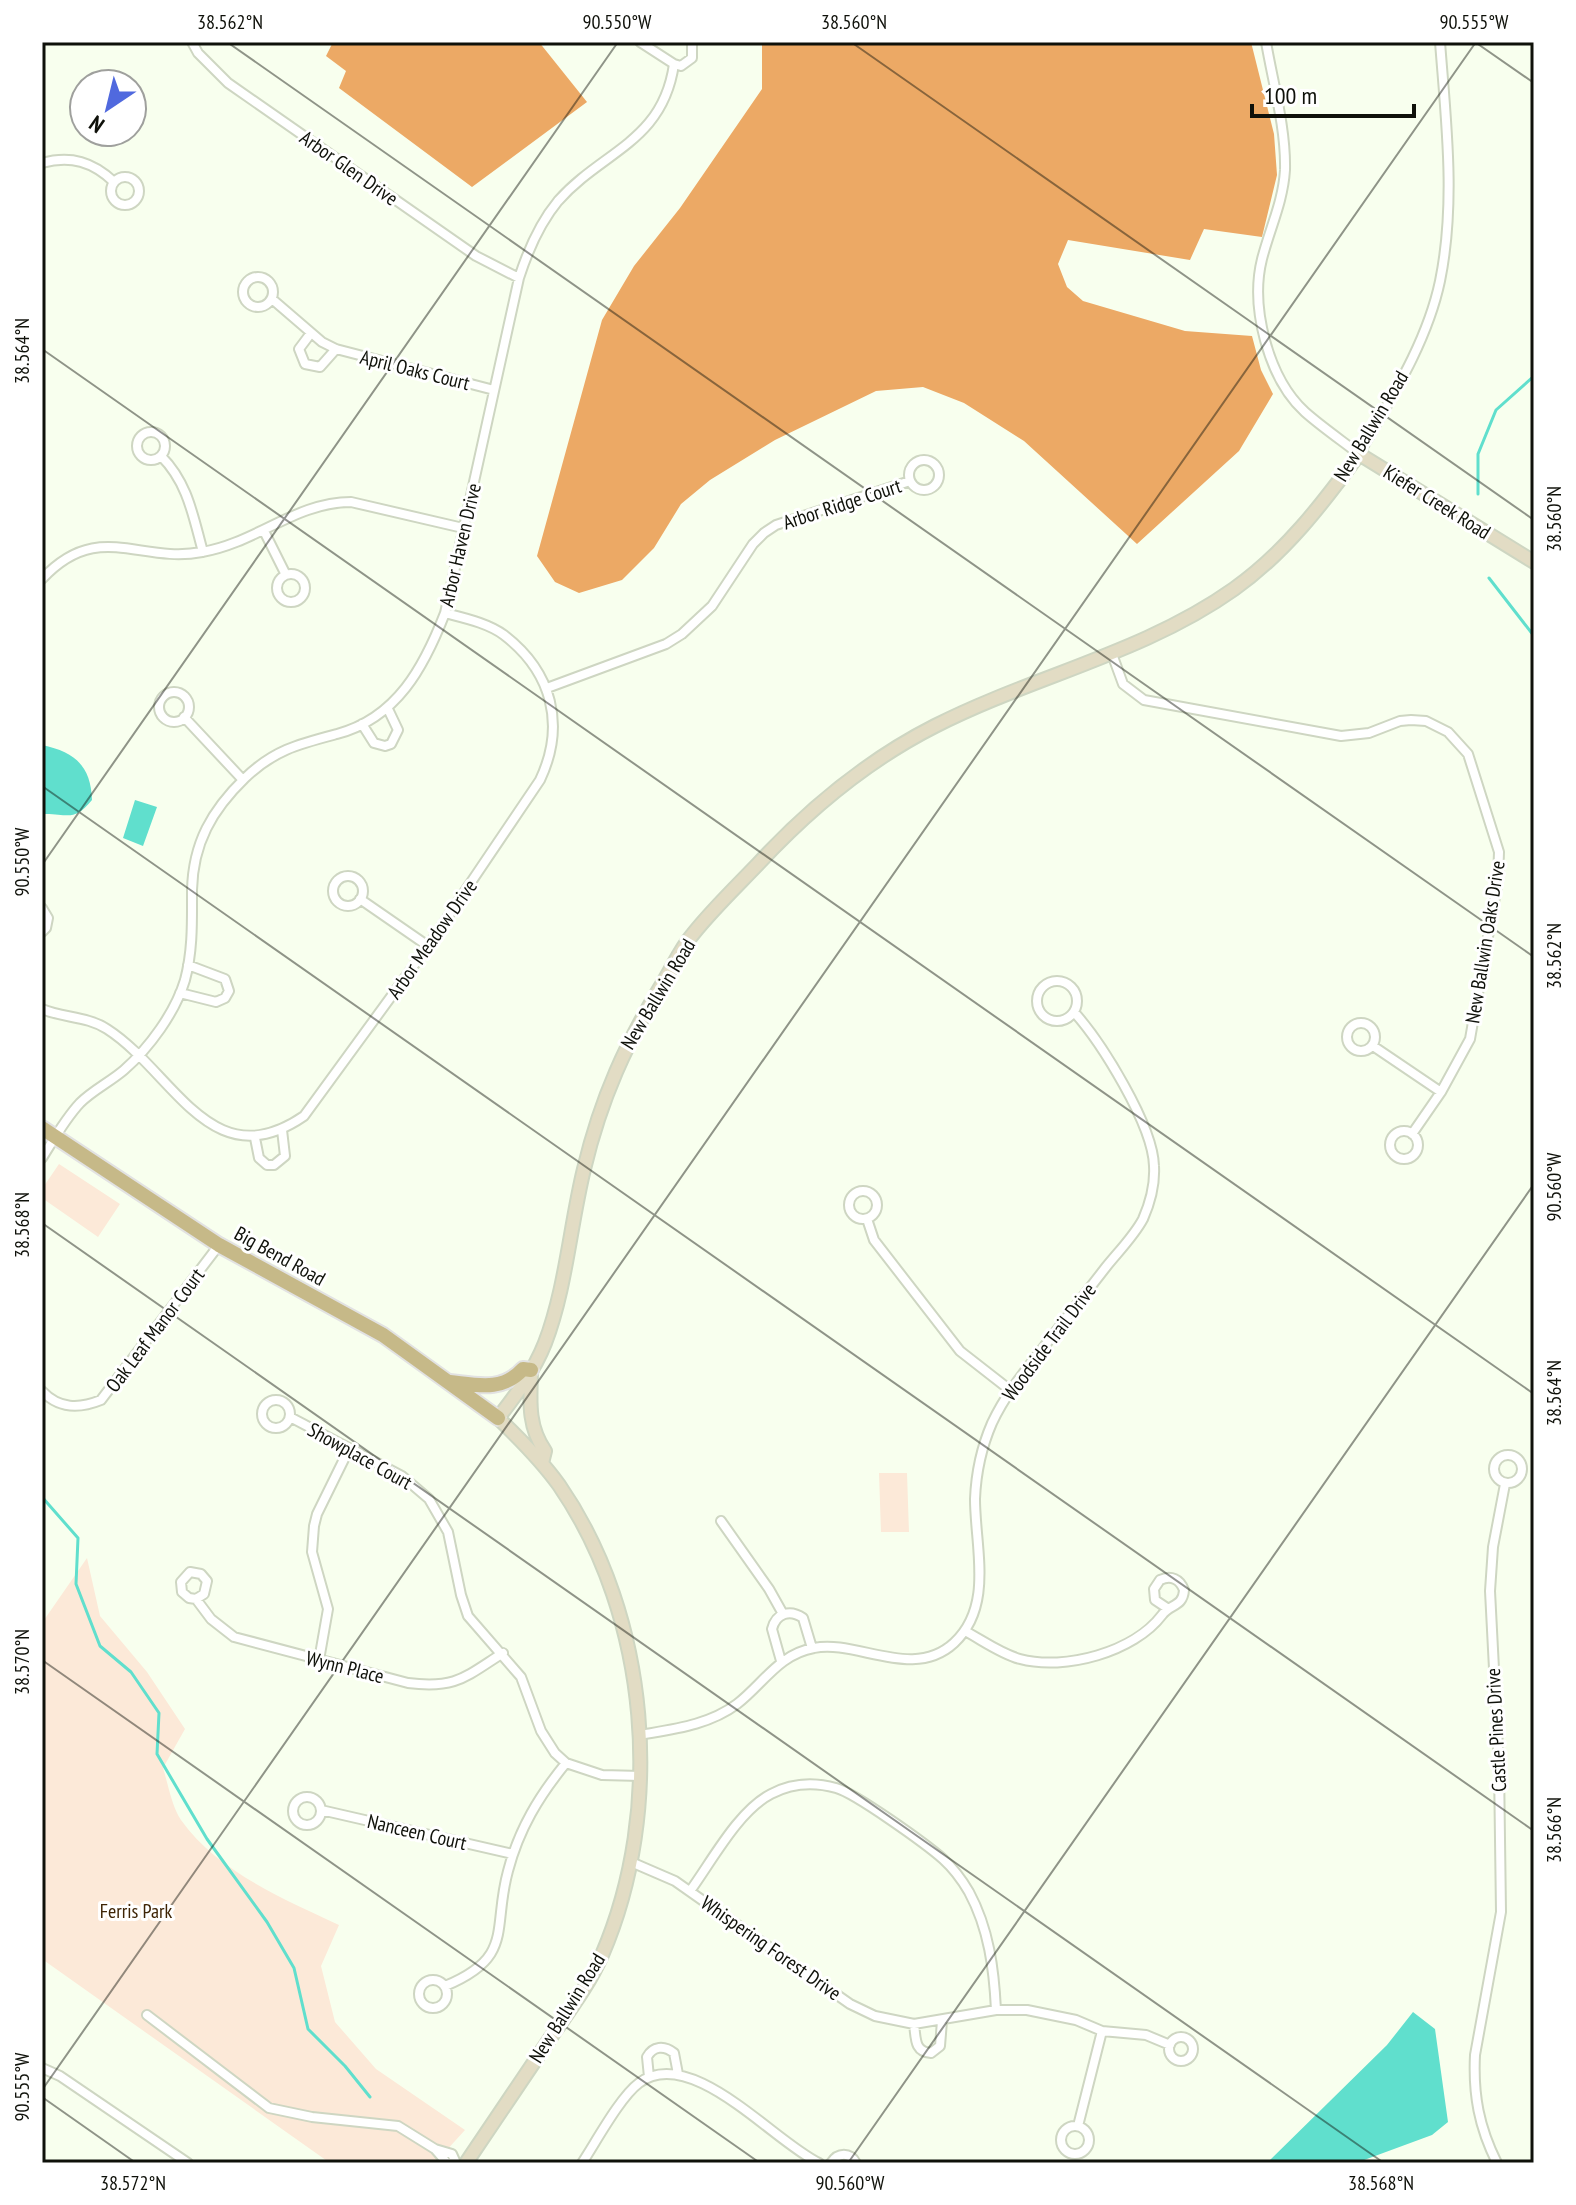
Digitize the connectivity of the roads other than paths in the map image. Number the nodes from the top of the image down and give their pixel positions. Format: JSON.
{"nodes":[{"id":1,"x":192,"y":42,"type":"edge"},
{"id":2,"x":640,"y":42,"type":"edge"},
{"id":3,"x":692,"y":42,"type":"edge"},
{"id":4,"x":1266,"y":42,"type":"edge"},
{"id":5,"x":1440,"y":42,"type":"edge"},
{"id":6,"x":674,"y":64,"type":"junction"},
{"id":7,"x":42,"y":163,"type":"edge"},
{"id":8,"x":114,"y":182,"type":"dead end"},
{"id":9,"x":519,"y":278,"type":"junction"},
{"id":10,"x":272,"y":299,"type":"dead end"},
{"id":11,"x":311,"y":333,"type":"junction"},
{"id":12,"x":336,"y":349,"type":"junction"},
{"id":13,"x":494,"y":390,"type":"junction"},
{"id":14,"x":1359,"y":454,"type":"junction"},
{"id":15,"x":161,"y":456,"type":"dead end"},
{"id":16,"x":910,"y":481,"type":"dead end"},
{"id":17,"x":463,"y":528,"type":"junction"},
{"id":18,"x":264,"y":531,"type":"junction"},
{"id":19,"x":203,"y":552,"type":"junction"},
{"id":20,"x":1534,"y":562,"type":"edge"},
{"id":21,"x":286,"y":575,"type":"dead end"},
{"id":22,"x":42,"y":579,"type":"edge"},
{"id":23,"x":445,"y":613,"type":"junction"},
{"id":24,"x":1112,"y":654,"type":"junction"},
{"id":25,"x":547,"y":688,"type":"junction"},
{"id":26,"x":388,"y":709,"type":"junction"},
{"id":27,"x":184,"y":717,"type":"dead end"},
{"id":28,"x":362,"y":724,"type":"junction"},
{"id":29,"x":243,"y":780,"type":"junction"},
{"id":30,"x":360,"y":899,"type":"dead end"},
{"id":31,"x":42,"y":908,"type":"edge"},
{"id":32,"x":42,"y":932,"type":"edge"},
{"id":33,"x":428,"y":946,"type":"junction"},
{"id":34,"x":188,"y":965,"type":"junction"},
{"id":35,"x":180,"y":993,"type":"junction"},
{"id":36,"x":42,"y":1009,"type":"edge"},
{"id":37,"x":1074,"y":1012,"type":"junction"},
{"id":38,"x":1373,"y":1046,"type":"dead end"},
{"id":39,"x":138,"y":1056,"type":"junction"},
{"id":40,"x":1441,"y":1092,"type":"junction"},
{"id":41,"x":42,"y":1128,"type":"edge"},
{"id":42,"x":282,"y":1130,"type":"junction"},
{"id":43,"x":1412,"y":1134,"type":"dead end"},
{"id":44,"x":55,"y":1137,"type":"junction"},
{"id":45,"x":255,"y":1138,"type":"junction"},
{"id":46,"x":42,"y":1158,"type":"edge"},
{"id":47,"x":867,"y":1219,"type":"dead end"},
{"id":48,"x":219,"y":1245,"type":"junction"},
{"id":49,"x":531,"y":1370,"type":"junction"},
{"id":50,"x":448,"y":1382,"type":"junction"},
{"id":51,"x":1010,"y":1390,"type":"junction"},
{"id":52,"x":42,"y":1391,"type":"edge"},
{"id":53,"x":290,"y":1417,"type":"dead end"},
{"id":54,"x":498,"y":1418,"type":"junction"},
{"id":55,"x":349,"y":1449,"type":"junction"},
{"id":56,"x":542,"y":1463,"type":"junction"},
{"id":57,"x":1505,"y":1484,"type":"dead end"},
{"id":58,"x":721,"y":1521,"type":"dead end"},
{"id":59,"x":196,"y":1599,"type":"dead end"},
{"id":60,"x":1167,"y":1608,"type":"dead end"},
{"id":61,"x":783,"y":1614,"type":"junction"},
{"id":62,"x":965,"y":1631,"type":"junction"},
{"id":63,"x":812,"y":1648,"type":"junction"},
{"id":64,"x":503,"y":1653,"type":"junction"},
{"id":65,"x":319,"y":1660,"type":"junction"},
{"id":66,"x":781,"y":1661,"type":"junction"},
{"id":67,"x":640,"y":1735,"type":"junction"},
{"id":68,"x":566,"y":1763,"type":"junction"},
{"id":69,"x":641,"y":1776,"type":"junction"},
{"id":70,"x":321,"y":1810,"type":"dead end"},
{"id":71,"x":513,"y":1854,"type":"junction"},
{"id":72,"x":631,"y":1862,"type":"junction"},
{"id":73,"x":690,"y":1891,"type":"junction"},
{"id":74,"x":445,"y":1986,"type":"dead end"},
{"id":75,"x":996,"y":2010,"type":"junction"},
{"id":76,"x":147,"y":2015,"type":"dead end"},
{"id":77,"x":942,"y":2021,"type":"junction"},
{"id":78,"x":914,"y":2024,"type":"junction"},
{"id":79,"x":1102,"y":2031,"type":"junction"},
{"id":80,"x":1170,"y":2045,"type":"dead end"},
{"id":81,"x":42,"y":2068,"type":"edge"},
{"id":82,"x":673,"y":2074,"type":"junction"},
{"id":83,"x":649,"y":2077,"type":"junction"},
{"id":84,"x":1078,"y":2126,"type":"dead end"},
{"id":85,"x":459,"y":2162,"type":"edge"},
{"id":86,"x":188,"y":2163,"type":"edge"},
{"id":87,"x":582,"y":2163,"type":"edge"},
{"id":88,"x":819,"y":2163,"type":"edge"},
{"id":89,"x":831,"y":2163,"type":"edge"},
{"id":90,"x":856,"y":2163,"type":"edge"},
{"id":91,"x":1497,"y":2163,"type":"edge"}],
"edges":[{"from":1,"to":9,"type":"street","name":"Arbor Glen Drive"},
{"from":2,"to":6,"type":"street"},
{"from":3,"to":6,"type":"street","name":"Arbor Haven Drive"},
{"from":4,"to":14,"type":"street","name":"Kiefer Creek Road"},
{"from":5,"to":14,"type":"street","name":"New Ballwin Road"},
{"from":6,"to":9,"type":"street","name":"Arbor Haven Drive"},
{"from":7,"to":8,"type":"street"},
{"from":9,"to":13,"type":"street","name":"Arbor Haven Drive"},
{"from":10,"to":11,"type":"street","name":"April Oaks Court"},
{"from":11,"to":12,"type":"street","name":"April Oaks Court"},
{"from":11,"to":12,"type":"street","name":"April Oaks Court"},
{"from":12,"to":13,"type":"street","name":"April Oaks Court"},
{"from":13,"to":17,"type":"street","name":"Arbor Haven Drive"},
{"from":14,"to":20,"type":"street","name":"Kiefer Creek Road"},
{"from":14,"to":24,"type":"street","name":"New Ballwin Road"},
{"from":15,"to":19,"type":"street"},
{"from":16,"to":25,"type":"street","name":"Arbor Ridge Court"},
{"from":17,"to":18,"type":"street"},
{"from":17,"to":23,"type":"street","name":"Arbor Haven Drive"},
{"from":18,"to":19,"type":"street"},
{"from":18,"to":21,"type":"street"},
{"from":19,"to":22,"type":"street"},
{"from":23,"to":25,"type":"street","name":"Arbor Meadow Drive"},
{"from":23,"to":26,"type":"street","name":"Arbor Haven Drive"},
{"from":24,"to":40,"type":"street","name":"New Ballwin Oaks Drive"},
{"from":24,"to":49,"type":"street","name":"New Ballwin Road"},
{"from":25,"to":33,"type":"street","name":"Arbor Meadow Drive"},
{"from":26,"to":28,"type":"street","name":"Arbor Haven Drive"},
{"from":26,"to":28,"type":"street"},
{"from":27,"to":29,"type":"street"},
{"from":28,"to":29,"type":"street","name":"Arbor Haven Drive"},
{"from":29,"to":34,"type":"street","name":"Arbor Haven Drive"},
{"from":30,"to":33,"type":"street"},
{"from":31,"to":32,"type":"street"},
{"from":33,"to":42,"type":"street","name":"Arbor Meadow Drive"},
{"from":34,"to":35,"type":"street","name":"Arbor Haven Drive"},
{"from":34,"to":35,"type":"street"},
{"from":35,"to":39,"type":"street","name":"Arbor Haven Drive"},
{"from":36,"to":39,"type":"street"},
{"from":37,"to":37,"type":"street","name":"Woodside Trail Drive"},
{"from":37,"to":51,"type":"street","name":"Woodside Trail Drive"},
{"from":38,"to":40,"type":"street"},
{"from":39,"to":44,"type":"street","name":"Arbor Haven Drive"},
{"from":39,"to":45,"type":"street"},
{"from":40,"to":43,"type":"street","name":"New Ballwin Oaks Drive"},
{"from":41,"to":44,"type":"main road","name":"Big Bend Road"},
{"from":42,"to":45,"type":"street","name":"Arbor Meadow Drive"},
{"from":42,"to":45,"type":"street"},
{"from":44,"to":46,"type":"street","name":"Arbor Haven Drive"},
{"from":44,"to":48,"type":"main road","name":"Big Bend Road"},
{"from":47,"to":51,"type":"street"},
{"from":48,"to":50,"type":"main road","name":"Big Bend Road"},
{"from":48,"to":52,"type":"street","name":"Oak Leaf Manor Court"},
{"from":49,"to":50,"type":"main road"},
{"from":49,"to":54,"type":"street","name":"New Ballwin Road"},
{"from":49,"to":56,"type":"street"},
{"from":50,"to":54,"type":"main road","name":"Big Bend Road"},
{"from":51,"to":62,"type":"street","name":"Woodside Trail Drive"},
{"from":53,"to":55,"type":"street","name":"Showplace Court"},
{"from":54,"to":56,"type":"street","name":"New Ballwin Road"},
{"from":55,"to":64,"type":"street","name":"Showplace Court"},
{"from":55,"to":65,"type":"street"},
{"from":56,"to":67,"type":"street","name":"New Ballwin Road"},
{"from":57,"to":91,"type":"street","name":"Castle Pines Drive"},
{"from":58,"to":61,"type":"street"},
{"from":59,"to":65,"type":"street","name":"Wynn Place"},
{"from":60,"to":62,"type":"street"},
{"from":61,"to":63,"type":"street"},
{"from":61,"to":66,"type":"street"},
{"from":62,"to":63,"type":"street"},
{"from":63,"to":66,"type":"street"},
{"from":64,"to":65,"type":"street","name":"Wynn Place"},
{"from":64,"to":68,"type":"street","name":"Showplace Court"},
{"from":66,"to":67,"type":"street"},
{"from":67,"to":69,"type":"street","name":"New Ballwin Road"},
{"from":68,"to":69,"type":"street"},
{"from":68,"to":71,"type":"street"},
{"from":69,"to":72,"type":"street","name":"New Ballwin Road"},
{"from":70,"to":71,"type":"street","name":"Nanceen Court"},
{"from":71,"to":74,"type":"street"},
{"from":72,"to":73,"type":"street","name":"Whispering Forest Drive"},
{"from":72,"to":85,"type":"street","name":"New Ballwin Road"},
{"from":73,"to":75,"type":"street"},
{"from":73,"to":78,"type":"street","name":"Whispering Forest Drive"},
{"from":75,"to":77,"type":"street","name":"Whispering Forest Drive"},
{"from":75,"to":79,"type":"street","name":"Whispering Forest Drive"},
{"from":76,"to":85,"type":"street"},
{"from":77,"to":78,"type":"street","name":"Whispering Forest Drive"},
{"from":77,"to":78,"type":"street"},
{"from":79,"to":80,"type":"street","name":"Whispering Forest Drive"},
{"from":79,"to":84,"type":"street"},
{"from":81,"to":86,"type":"street"},
{"from":82,"to":83,"type":"street"},
{"from":82,"to":83,"type":"street"},
{"from":82,"to":88,"type":"street"},
{"from":83,"to":87,"type":"street"},
{"from":89,"to":90,"type":"street"}]}
